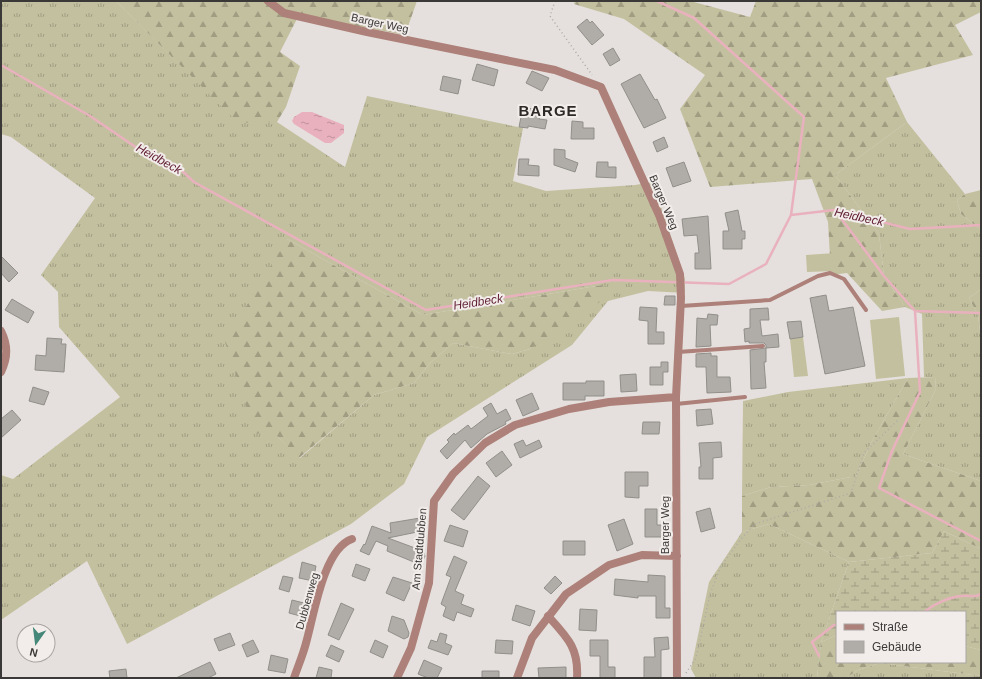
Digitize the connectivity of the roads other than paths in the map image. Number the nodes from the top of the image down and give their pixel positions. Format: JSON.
{"nodes":[{"id":1,"x":268,"y":1,"type":"edge"},
{"id":2,"x":680,"y":306,"type":"junction"},
{"id":3,"x":866,"y":310,"type":"dead end"},
{"id":4,"x":1,"y":330,"type":"edge"},
{"id":5,"x":763,"y":346,"type":"dead end"},
{"id":6,"x":678,"y":352,"type":"junction"},
{"id":7,"x":1,"y":372,"type":"edge"},
{"id":8,"x":745,"y":397,"type":"dead end"},
{"id":9,"x":676,"y":401,"type":"junction"},
{"id":10,"x":352,"y":539,"type":"dead end"},
{"id":11,"x":677,"y":556,"type":"junction"},
{"id":12,"x":548,"y":616,"type":"junction"},
{"id":13,"x":677,"y":677,"type":"edge"},
{"id":14,"x":294,"y":678,"type":"edge"},
{"id":15,"x":397,"y":678,"type":"edge"},
{"id":16,"x":517,"y":678,"type":"edge"},
{"id":17,"x":577,"y":678,"type":"edge"}],
"edges":[{"from":1,"to":2,"type":"street","name":"Barger Weg"},
{"from":2,"to":3,"type":"lane"},
{"from":2,"to":6,"type":"street","name":"Barger Weg"},
{"from":4,"to":7,"type":"street"},
{"from":5,"to":6,"type":"lane"},
{"from":6,"to":9,"type":"street","name":"Barger Weg"},
{"from":8,"to":9,"type":"lane"},
{"from":9,"to":11,"type":"street","name":"Barger Weg"},
{"from":9,"to":15,"type":"street","name":"Am Stadtdubben"},
{"from":10,"to":14,"type":"street","name":"Dubbenweg"},
{"from":11,"to":12,"type":"street"},
{"from":11,"to":13,"type":"street","name":"Barger Weg"},
{"from":12,"to":16,"type":"street"},
{"from":12,"to":17,"type":"street"}]}
